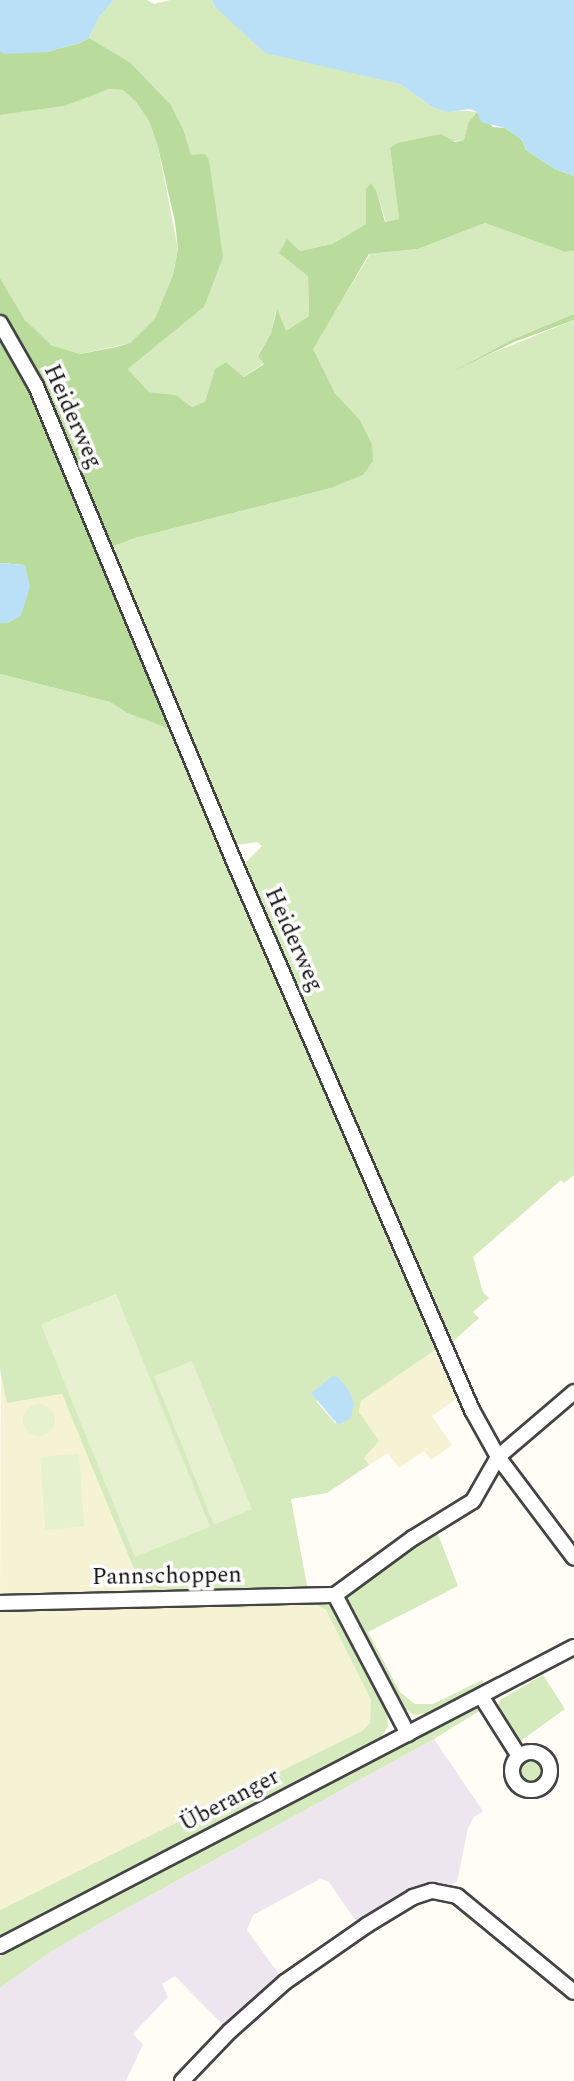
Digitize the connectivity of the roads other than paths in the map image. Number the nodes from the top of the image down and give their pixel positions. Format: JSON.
{"nodes":[{"id":1,"x":0,"y":323,"type":"edge"},
{"id":2,"x":574,"y":1392,"type":"edge"},
{"id":3,"x":498,"y":1457,"type":"junction"},
{"id":4,"x":574,"y":1558,"type":"edge"},
{"id":5,"x":335,"y":1595,"type":"junction"},
{"id":6,"x":0,"y":1603,"type":"edge"},
{"id":7,"x":574,"y":1647,"type":"edge"},
{"id":8,"x":481,"y":1696,"type":"junction"},
{"id":9,"x":408,"y":1734,"type":"junction"},
{"id":10,"x":519,"y":1756,"type":"dead end"},
{"id":11,"x":0,"y":1946,"type":"edge"},
{"id":12,"x":574,"y":1992,"type":"edge"},
{"id":13,"x":182,"y":2081,"type":"edge"}],
"edges":[{"from":1,"to":3,"type":"street","name":"Heiderweg"},
{"from":2,"to":3,"type":"street"},
{"from":3,"to":4,"type":"street","name":"Heiderweg"},
{"from":3,"to":5,"type":"street"},
{"from":5,"to":6,"type":"street","name":"Pannschoppen"},
{"from":5,"to":9,"type":"street"},
{"from":7,"to":8,"type":"street","name":"Überanger"},
{"from":8,"to":9,"type":"street","name":"Überanger"},
{"from":8,"to":10,"type":"street"},
{"from":9,"to":11,"type":"street","name":"Überanger"},
{"from":12,"to":13,"type":"street"}]}
